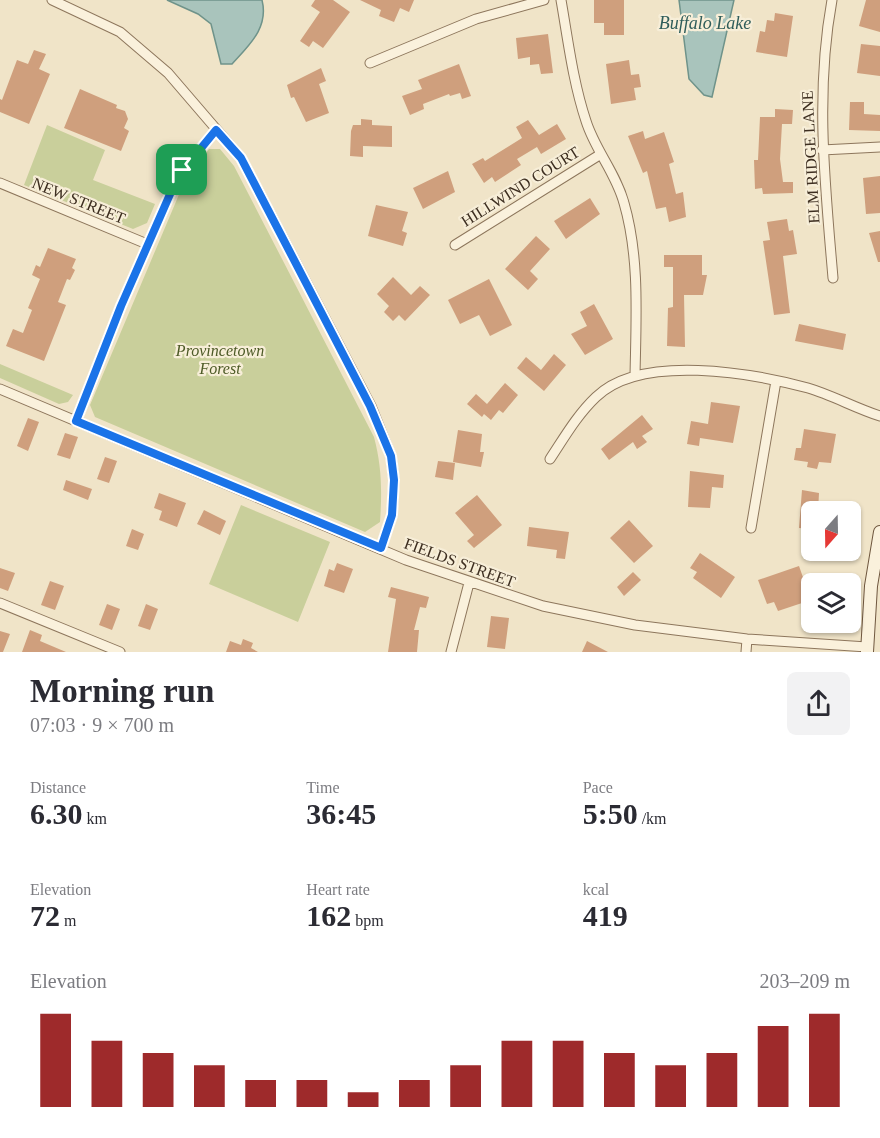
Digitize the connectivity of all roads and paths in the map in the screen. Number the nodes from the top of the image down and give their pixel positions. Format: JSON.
{"nodes":[{"id":1,"x":52,"y":0,"type":"edge"},
{"id":2,"x":544,"y":0,"type":"edge"},
{"id":3,"x":561,"y":0,"type":"edge"},
{"id":4,"x":832,"y":0,"type":"edge"},
{"id":5,"x":370,"y":63,"type":"dead end"},
{"id":6,"x":216,"y":130,"type":"junction"},
{"id":7,"x":880,"y":147,"type":"edge"},
{"id":8,"x":822,"y":150,"type":"junction"},
{"id":9,"x":601,"y":154,"type":"junction"},
{"id":10,"x":0,"y":183,"type":"edge"},
{"id":11,"x":147,"y":244,"type":"junction"},
{"id":12,"x":455,"y":245,"type":"dead end"},
{"id":13,"x":833,"y":278,"type":"dead end"},
{"id":14,"x":635,"y":376,"type":"junction"},
{"id":15,"x":776,"y":381,"type":"junction"},
{"id":16,"x":0,"y":389,"type":"edge"},
{"id":17,"x":880,"y":416,"type":"edge"},
{"id":18,"x":76,"y":421,"type":"junction"},
{"id":19,"x":550,"y":459,"type":"dead end"},
{"id":20,"x":751,"y":528,"type":"dead end"},
{"id":21,"x":880,"y":532,"type":"edge"},
{"id":22,"x":381,"y":548,"type":"junction"},
{"id":23,"x":879,"y":549,"type":"edge"},
{"id":24,"x":469,"y":583,"type":"junction"},
{"id":25,"x":0,"y":603,"type":"edge"},
{"id":26,"x":747,"y":639,"type":"junction"},
{"id":27,"x":867,"y":650,"type":"edge"},
{"id":28,"x":120,"y":652,"type":"edge"},
{"id":29,"x":451,"y":652,"type":"edge"},
{"id":30,"x":746,"y":652,"type":"edge"}],
"edges":[{"from":1,"to":6,"type":"street"},
{"from":2,"to":5,"type":"street"},
{"from":3,"to":9,"type":"street"},
{"from":4,"to":8,"type":"street","name":"ELM RIDGE LANE"},
{"from":6,"to":11,"type":"street"},
{"from":6,"to":22,"type":"street"},
{"from":7,"to":8,"type":"street"},
{"from":8,"to":13,"type":"street","name":"ELM RIDGE LANE"},
{"from":9,"to":12,"type":"street","name":"HILLWIND COURT"},
{"from":9,"to":14,"type":"street"},
{"from":10,"to":11,"type":"street","name":"NEW STREET"},
{"from":11,"to":18,"type":"street"},
{"from":14,"to":15,"type":"street"},
{"from":14,"to":19,"type":"street"},
{"from":15,"to":17,"type":"street"},
{"from":15,"to":20,"type":"street"},
{"from":16,"to":18,"type":"street","name":"FIELDS STREET"},
{"from":18,"to":22,"type":"street","name":"FIELDS STREET"},
{"from":21,"to":23,"type":"main road"},
{"from":22,"to":24,"type":"street","name":"FIELDS STREET"},
{"from":23,"to":27,"type":"main road"},
{"from":24,"to":26,"type":"street","name":"FIELDS STREET"},
{"from":24,"to":29,"type":"street"},
{"from":25,"to":28,"type":"street"},
{"from":26,"to":27,"type":"street","name":"FIELDS STREET"},
{"from":26,"to":30,"type":"street"}]}
